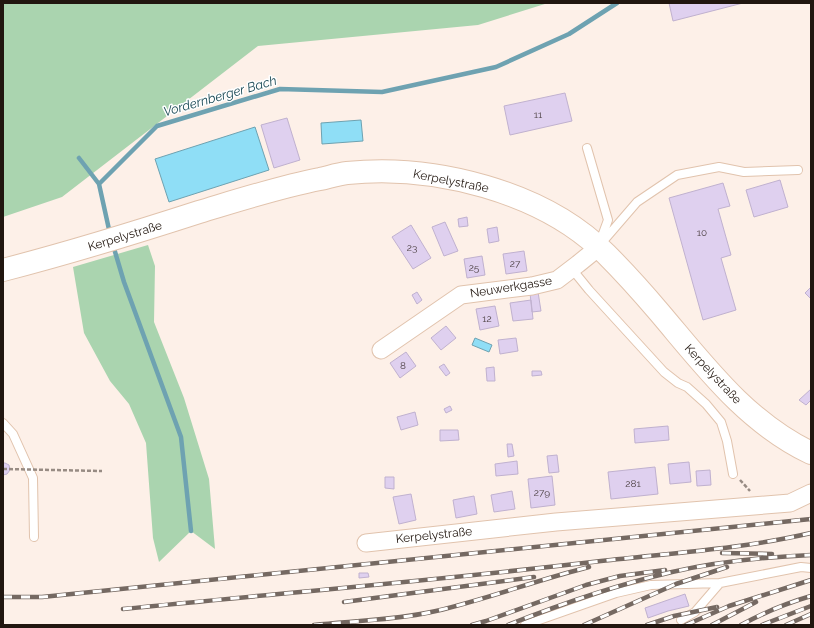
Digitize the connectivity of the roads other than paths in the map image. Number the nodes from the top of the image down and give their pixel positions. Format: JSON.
{"nodes":[{"id":1,"x":587,"y":148,"type":"dead end"},
{"id":2,"x":798,"y":170,"type":"dead end"},
{"id":3,"x":599,"y":247,"type":"junction"},
{"id":4,"x":572,"y":269,"type":"junction"},
{"id":5,"x":3,"y":270,"type":"edge"},
{"id":6,"x":381,"y":350,"type":"dead end"},
{"id":7,"x":3,"y":423,"type":"edge"},
{"id":8,"x":811,"y":453,"type":"edge"},
{"id":9,"x":733,"y":474,"type":"road end"},
{"id":10,"x":811,"y":493,"type":"edge"},
{"id":11,"x":34,"y":537,"type":"dead end"},
{"id":12,"x":366,"y":543,"type":"dead end"},
{"id":13,"x":811,"y":568,"type":"edge"},
{"id":14,"x":720,"y":583,"type":"junction"},
{"id":15,"x":681,"y":620,"type":"dead end"},
{"id":16,"x":525,"y":625,"type":"edge"}],
"edges":[{"from":1,"to":3,"type":"lane"},
{"from":2,"to":3,"type":"lane"},
{"from":3,"to":4,"type":"street","name":"Neuwerkgasse"},
{"from":3,"to":5,"type":"main road","name":"Kerpelystraße"},
{"from":3,"to":8,"type":"main road","name":"Kerpelystraße"},
{"from":4,"to":6,"type":"street","name":"Neuwerkgasse"},
{"from":4,"to":9,"type":"lane"},
{"from":7,"to":11,"type":"lane"},
{"from":10,"to":12,"type":"street","name":"Kerpelystraße"},
{"from":13,"to":14,"type":"lane"},
{"from":14,"to":15,"type":"lane"},
{"from":14,"to":16,"type":"lane"}]}
